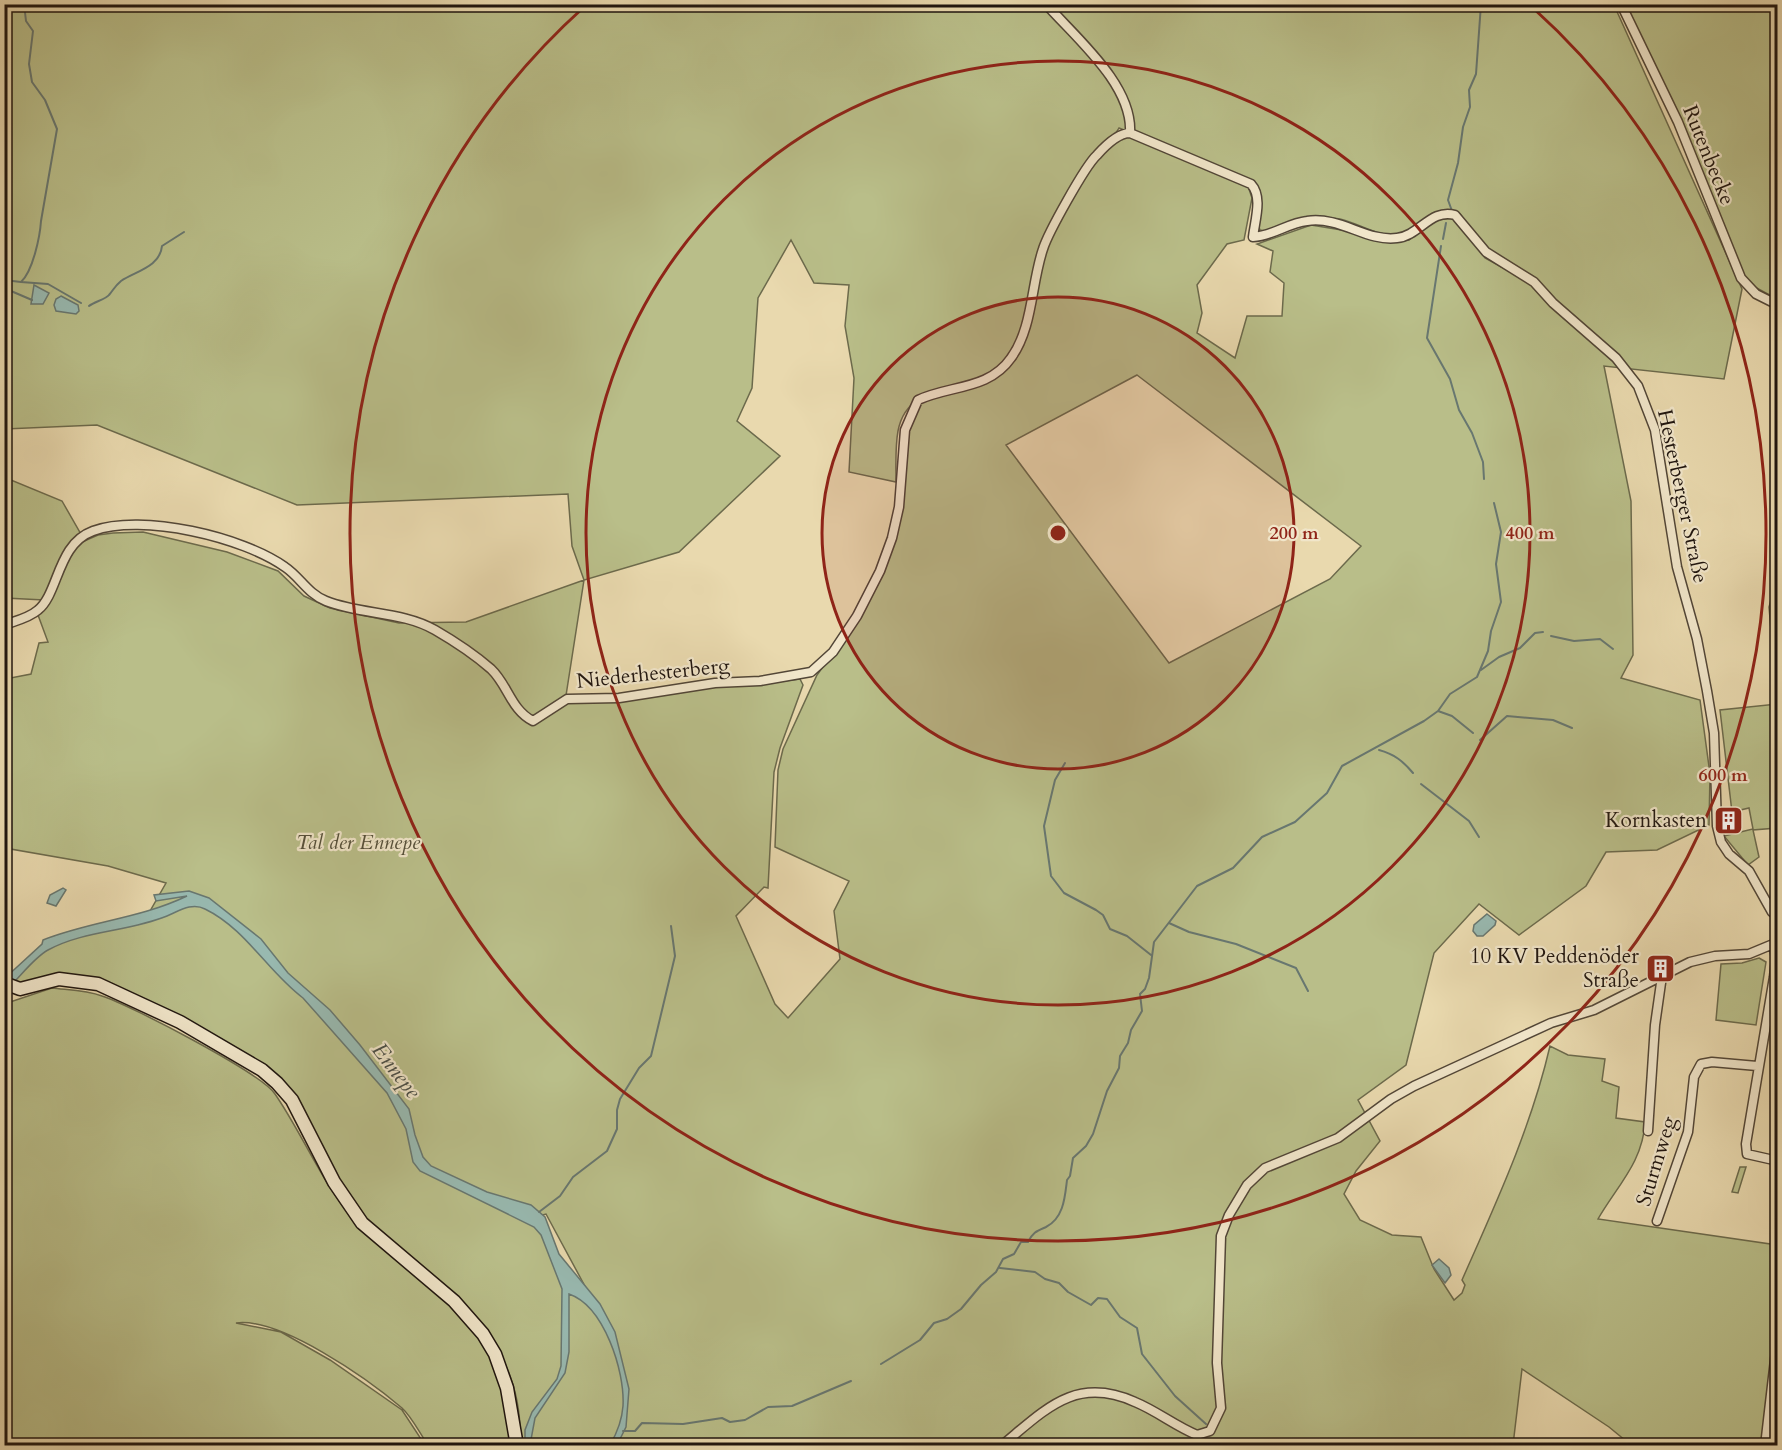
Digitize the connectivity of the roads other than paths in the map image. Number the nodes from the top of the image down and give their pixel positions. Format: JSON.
{"nodes":[{"id":1,"x":1046,"y":4,"type":"edge"},
{"id":2,"x":1621,"y":4,"type":"edge"},
{"id":3,"x":1130,"y":133,"type":"junction"},
{"id":4,"x":1778,"y":305,"type":"edge"},
{"id":5,"x":4,"y":625,"type":"edge"},
{"id":6,"x":1778,"y":915,"type":"edge"},
{"id":7,"x":1776,"y":943,"type":"edge"},
{"id":8,"x":1662,"y":976,"type":"junction"},
{"id":9,"x":8,"y":985,"type":"edge"},
{"id":10,"x":1757,"y":1066,"type":"junction"},
{"id":11,"x":1648,"y":1131,"type":"dead end"},
{"id":12,"x":1778,"y":1161,"type":"edge"},
{"id":13,"x":1656,"y":1221,"type":"dead end"},
{"id":14,"x":1778,"y":1334,"type":"edge"},
{"id":15,"x":517,"y":1446,"type":"edge"},
{"id":16,"x":1001,"y":1446,"type":"edge"},
{"id":17,"x":1765,"y":1446,"type":"edge"}],
"edges":[{"from":1,"to":3,"type":"street"},
{"from":2,"to":4,"type":"street","name":"Rutenbecke"},
{"from":3,"to":5,"type":"street","name":"Niederhesterberg"},
{"from":3,"to":6,"type":"street","name":"Hesterberger Straße"},
{"from":7,"to":8,"type":"street"},
{"from":7,"to":10,"type":"street"},
{"from":8,"to":11,"type":"street"},
{"from":8,"to":16,"type":"street"},
{"from":9,"to":15,"type":"street"},
{"from":10,"to":12,"type":"street"},
{"from":10,"to":13,"type":"street","name":"Sturmweg"},
{"from":14,"to":17,"type":"street"}]}
